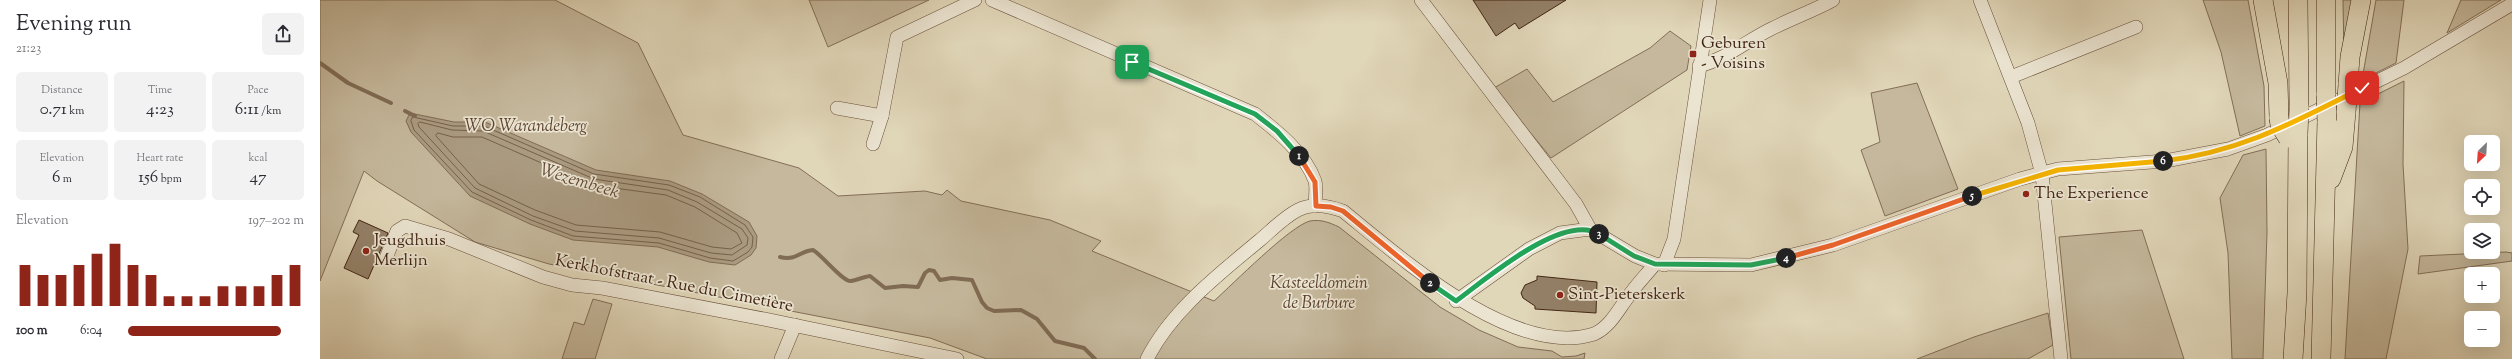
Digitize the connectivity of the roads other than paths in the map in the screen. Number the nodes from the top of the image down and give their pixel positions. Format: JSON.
{"nodes":[{"id":1,"x":975,"y":0,"type":"edge"},
{"id":2,"x":1421,"y":0,"type":"edge"},
{"id":3,"x":1710,"y":0,"type":"edge"},
{"id":4,"x":1834,"y":0,"type":"edge"},
{"id":5,"x":1980,"y":0,"type":"edge"},
{"id":6,"x":2263,"y":0,"type":"edge"},
{"id":7,"x":2298,"y":0,"type":"edge"},
{"id":8,"x":2326,"y":0,"type":"edge"},
{"id":9,"x":2361,"y":0,"type":"edge"},
{"id":10,"x":998,"y":1,"type":"edge"},
{"id":11,"x":2512,"y":4,"type":"edge"},
{"id":12,"x":2136,"y":27,"type":"dead end"},
{"id":13,"x":1699,"y":66,"type":"junction"},
{"id":14,"x":2011,"y":77,"type":"junction"},
{"id":15,"x":837,"y":108,"type":"dead end"},
{"id":16,"x":882,"y":116,"type":"junction"},
{"id":17,"x":2293,"y":136,"type":"junction"},
{"id":18,"x":873,"y":144,"type":"dead end"},
{"id":19,"x":2042,"y":174,"type":"junction"},
{"id":20,"x":2326,"y":190,"type":"junction"},
{"id":21,"x":1316,"y":206,"type":"junction"},
{"id":22,"x":1590,"y":229,"type":"junction"},
{"id":23,"x":386,"y":258,"type":"dead end"},
{"id":24,"x":1660,"y":265,"type":"junction"},
{"id":25,"x":1456,"y":301,"type":"junction"},
{"id":26,"x":795,"y":325,"type":"junction"},
{"id":27,"x":781,"y":359,"type":"edge"},
{"id":28,"x":957,"y":359,"type":"edge"},
{"id":29,"x":1147,"y":359,"type":"edge"},
{"id":30,"x":2061,"y":359,"type":"edge"},
{"id":31,"x":2293,"y":359,"type":"edge"},
{"id":32,"x":2320,"y":359,"type":"edge"}],
"edges":[{"from":1,"to":16,"type":"street"},
{"from":2,"to":22,"type":"street"},
{"from":3,"to":13,"type":"street"},
{"from":4,"to":13,"type":"street"},
{"from":5,"to":14,"type":"street"},
{"from":6,"to":17,"type":"highway","bridge":true},
{"from":7,"to":17,"type":"highway","bridge":true},
{"from":8,"to":20,"type":"highway","bridge":true},
{"from":9,"to":20,"type":"highway","bridge":true},
{"from":10,"to":21,"type":"street"},
{"from":11,"to":19,"type":"street"},
{"from":12,"to":14,"type":"street"},
{"from":13,"to":24,"type":"street"},
{"from":14,"to":19,"type":"street"},
{"from":15,"to":16,"type":"street"},
{"from":16,"to":18,"type":"street"},
{"from":17,"to":31,"type":"highway"},
{"from":19,"to":24,"type":"street"},
{"from":19,"to":30,"type":"street"},
{"from":20,"to":32,"type":"highway"},
{"from":21,"to":25,"type":"street"},
{"from":21,"to":29,"type":"street"},
{"from":22,"to":24,"type":"street"},
{"from":22,"to":25,"type":"street"},
{"from":23,"to":26,"type":"street","name":"Kerkhofstraat - Rue du Cimetière"},
{"from":24,"to":25,"type":"street"},
{"from":26,"to":27,"type":"street"},
{"from":26,"to":28,"type":"street","name":"Kerkhofstraat - Rue du Cimetière"}]}
